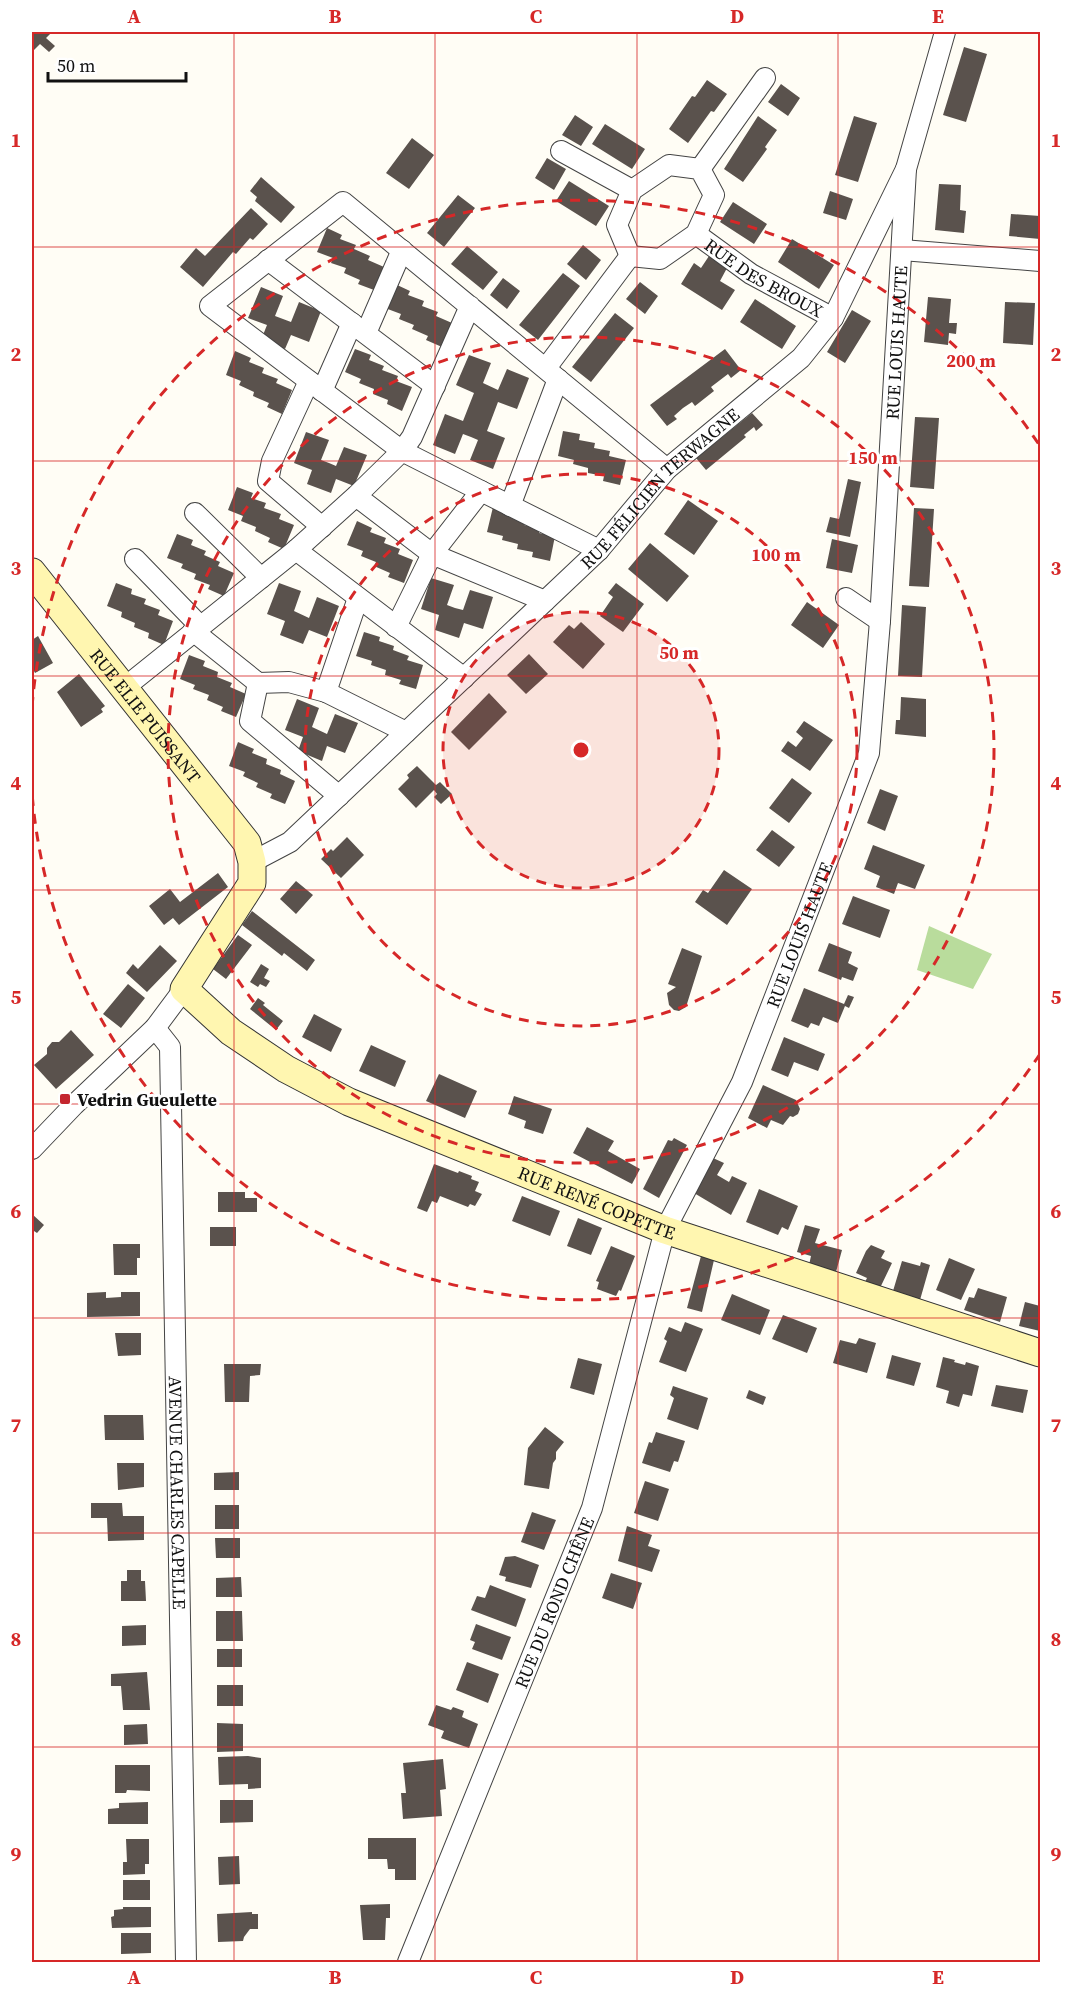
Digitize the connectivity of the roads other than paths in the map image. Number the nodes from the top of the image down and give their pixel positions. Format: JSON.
{"nodes":[{"id":1,"x":945,"y":32,"type":"edge"},
{"id":2,"x":765,"y":78,"type":"dead end"},
{"id":3,"x":561,"y":151,"type":"dead end"},
{"id":4,"x":700,"y":169,"type":"junction"},
{"id":5,"x":906,"y":170,"type":"junction"},
{"id":6,"x":632,"y":190,"type":"junction"},
{"id":7,"x":696,"y":234,"type":"junction"},
{"id":8,"x":402,"y":250,"type":"junction"},
{"id":9,"x":902,"y":250,"type":"junction"},
{"id":10,"x":630,"y":255,"type":"junction"},
{"id":11,"x":268,"y":261,"type":"junction"},
{"id":12,"x":1041,"y":261,"type":"edge"},
{"id":13,"x":470,"y":306,"type":"junction"},
{"id":14,"x":833,"y":318,"type":"junction"},
{"id":15,"x":359,"y":328,"type":"junction"},
{"id":16,"x":552,"y":373,"type":"junction"},
{"id":17,"x":316,"y":386,"type":"junction"},
{"id":18,"x":435,"y":386,"type":"junction"},
{"id":19,"x":402,"y":451,"type":"junction"},
{"id":20,"x":667,"y":469,"type":"junction"},
{"id":21,"x":481,"y":491,"type":"junction"},
{"id":22,"x":356,"y":496,"type":"junction"},
{"id":23,"x":510,"y":506,"type":"junction"},
{"id":24,"x":195,"y":513,"type":"dead end"},
{"id":25,"x":322,"y":527,"type":"junction"},
{"id":26,"x":296,"y":550,"type":"junction"},
{"id":27,"x":599,"y":550,"type":"junction"},
{"id":28,"x":432,"y":554,"type":"junction"},
{"id":29,"x":135,"y":559,"type":"dead end"},
{"id":30,"x":32,"y":572,"type":"edge"},
{"id":31,"x":261,"y":578,"type":"junction"},
{"id":32,"x":846,"y":597,"type":"dead end"},
{"id":33,"x":358,"y":598,"type":"junction"},
{"id":34,"x":545,"y":601,"type":"junction"},
{"id":35,"x":880,"y":621,"type":"junction"},
{"id":36,"x":396,"y":627,"type":"junction"},
{"id":37,"x":197,"y":628,"type":"junction"},
{"id":38,"x":464,"y":678,"type":"junction"},
{"id":39,"x":258,"y":683,"type":"junction"},
{"id":40,"x":124,"y":688,"type":"junction"},
{"id":41,"x":326,"y":692,"type":"junction"},
{"id":42,"x":406,"y":732,"type":"junction"},
{"id":43,"x":339,"y":796,"type":"junction"},
{"id":44,"x":252,"y":862,"type":"junction"},
{"id":45,"x":184,"y":989,"type":"junction"},
{"id":46,"x":155,"y":1028,"type":"junction"},
{"id":47,"x":32,"y":1149,"type":"edge"},
{"id":48,"x":665,"y":1230,"type":"junction"},
{"id":49,"x":1041,"y":1353,"type":"edge"},
{"id":50,"x":186,"y":1962,"type":"edge"},
{"id":51,"x":408,"y":1962,"type":"edge"}],
"edges":[{"from":1,"to":5,"type":"street","name":"RUE FÉLICIEN TERWAGNE"},
{"from":2,"to":4,"type":"street"},
{"from":3,"to":6,"type":"street"},
{"from":4,"to":6,"type":"street"},
{"from":4,"to":7,"type":"street","name":"RUE DES BROUX"},
{"from":5,"to":9,"type":"street","name":"RUE LOUIS HAUTE"},
{"from":5,"to":14,"type":"street","name":"RUE FÉLICIEN TERWAGNE"},
{"from":6,"to":10,"type":"street"},
{"from":7,"to":10,"type":"street","name":"RUE DES BROUX"},
{"from":7,"to":14,"type":"street","name":"RUE DES BROUX"},
{"from":8,"to":11,"type":"street"},
{"from":8,"to":13,"type":"street"},
{"from":8,"to":15,"type":"street"},
{"from":9,"to":12,"type":"street"},
{"from":9,"to":35,"type":"street","name":"RUE LOUIS HAUTE"},
{"from":10,"to":16,"type":"street"},
{"from":11,"to":15,"type":"street"},
{"from":11,"to":17,"type":"street"},
{"from":13,"to":16,"type":"street"},
{"from":13,"to":18,"type":"street"},
{"from":14,"to":20,"type":"street","name":"RUE FÉLICIEN TERWAGNE"},
{"from":15,"to":17,"type":"street"},
{"from":15,"to":18,"type":"street"},
{"from":16,"to":20,"type":"street"},
{"from":16,"to":23,"type":"street"},
{"from":17,"to":19,"type":"street"},
{"from":17,"to":25,"type":"street"},
{"from":18,"to":19,"type":"street"},
{"from":19,"to":21,"type":"street"},
{"from":19,"to":22,"type":"street"},
{"from":20,"to":27,"type":"street","name":"RUE FÉLICIEN TERWAGNE"},
{"from":21,"to":23,"type":"street"},
{"from":21,"to":28,"type":"street"},
{"from":22,"to":25,"type":"street"},
{"from":22,"to":28,"type":"street"},
{"from":23,"to":27,"type":"street"},
{"from":24,"to":31,"type":"street"},
{"from":25,"to":26,"type":"street"},
{"from":26,"to":31,"type":"street"},
{"from":26,"to":33,"type":"street"},
{"from":27,"to":34,"type":"street","name":"RUE FÉLICIEN TERWAGNE"},
{"from":28,"to":34,"type":"street"},
{"from":28,"to":36,"type":"street"},
{"from":29,"to":37,"type":"street"},
{"from":30,"to":40,"type":"street","name":"RUE ELIE PUISSANT"},
{"from":31,"to":37,"type":"street"},
{"from":32,"to":35,"type":"street"},
{"from":33,"to":36,"type":"street"},
{"from":33,"to":41,"type":"street"},
{"from":34,"to":38,"type":"street","name":"RUE FÉLICIEN TERWAGNE"},
{"from":35,"to":48,"type":"street","name":"RUE LOUIS HAUTE"},
{"from":36,"to":38,"type":"street"},
{"from":37,"to":39,"type":"street"},
{"from":37,"to":40,"type":"street"},
{"from":38,"to":42,"type":"street","name":"RUE FÉLICIEN TERWAGNE"},
{"from":39,"to":41,"type":"street"},
{"from":39,"to":43,"type":"street"},
{"from":40,"to":44,"type":"street","name":"RUE ELIE PUISSANT"},
{"from":41,"to":42,"type":"street"},
{"from":42,"to":43,"type":"street","name":"RUE FÉLICIEN TERWAGNE"},
{"from":43,"to":44,"type":"street","name":"RUE FÉLICIEN TERWAGNE"},
{"from":44,"to":45,"type":"street"},
{"from":45,"to":46,"type":"street"},
{"from":45,"to":48,"type":"street","name":"RUE RENÉ COPETTE"},
{"from":46,"to":47,"type":"street"},
{"from":46,"to":50,"type":"street","name":"AVENUE CHARLES CAPELLE"},
{"from":48,"to":49,"type":"street","name":"RUE RENÉ COPETTE"},
{"from":48,"to":51,"type":"street","name":"RUE DU ROND CHÊNE"}]}
